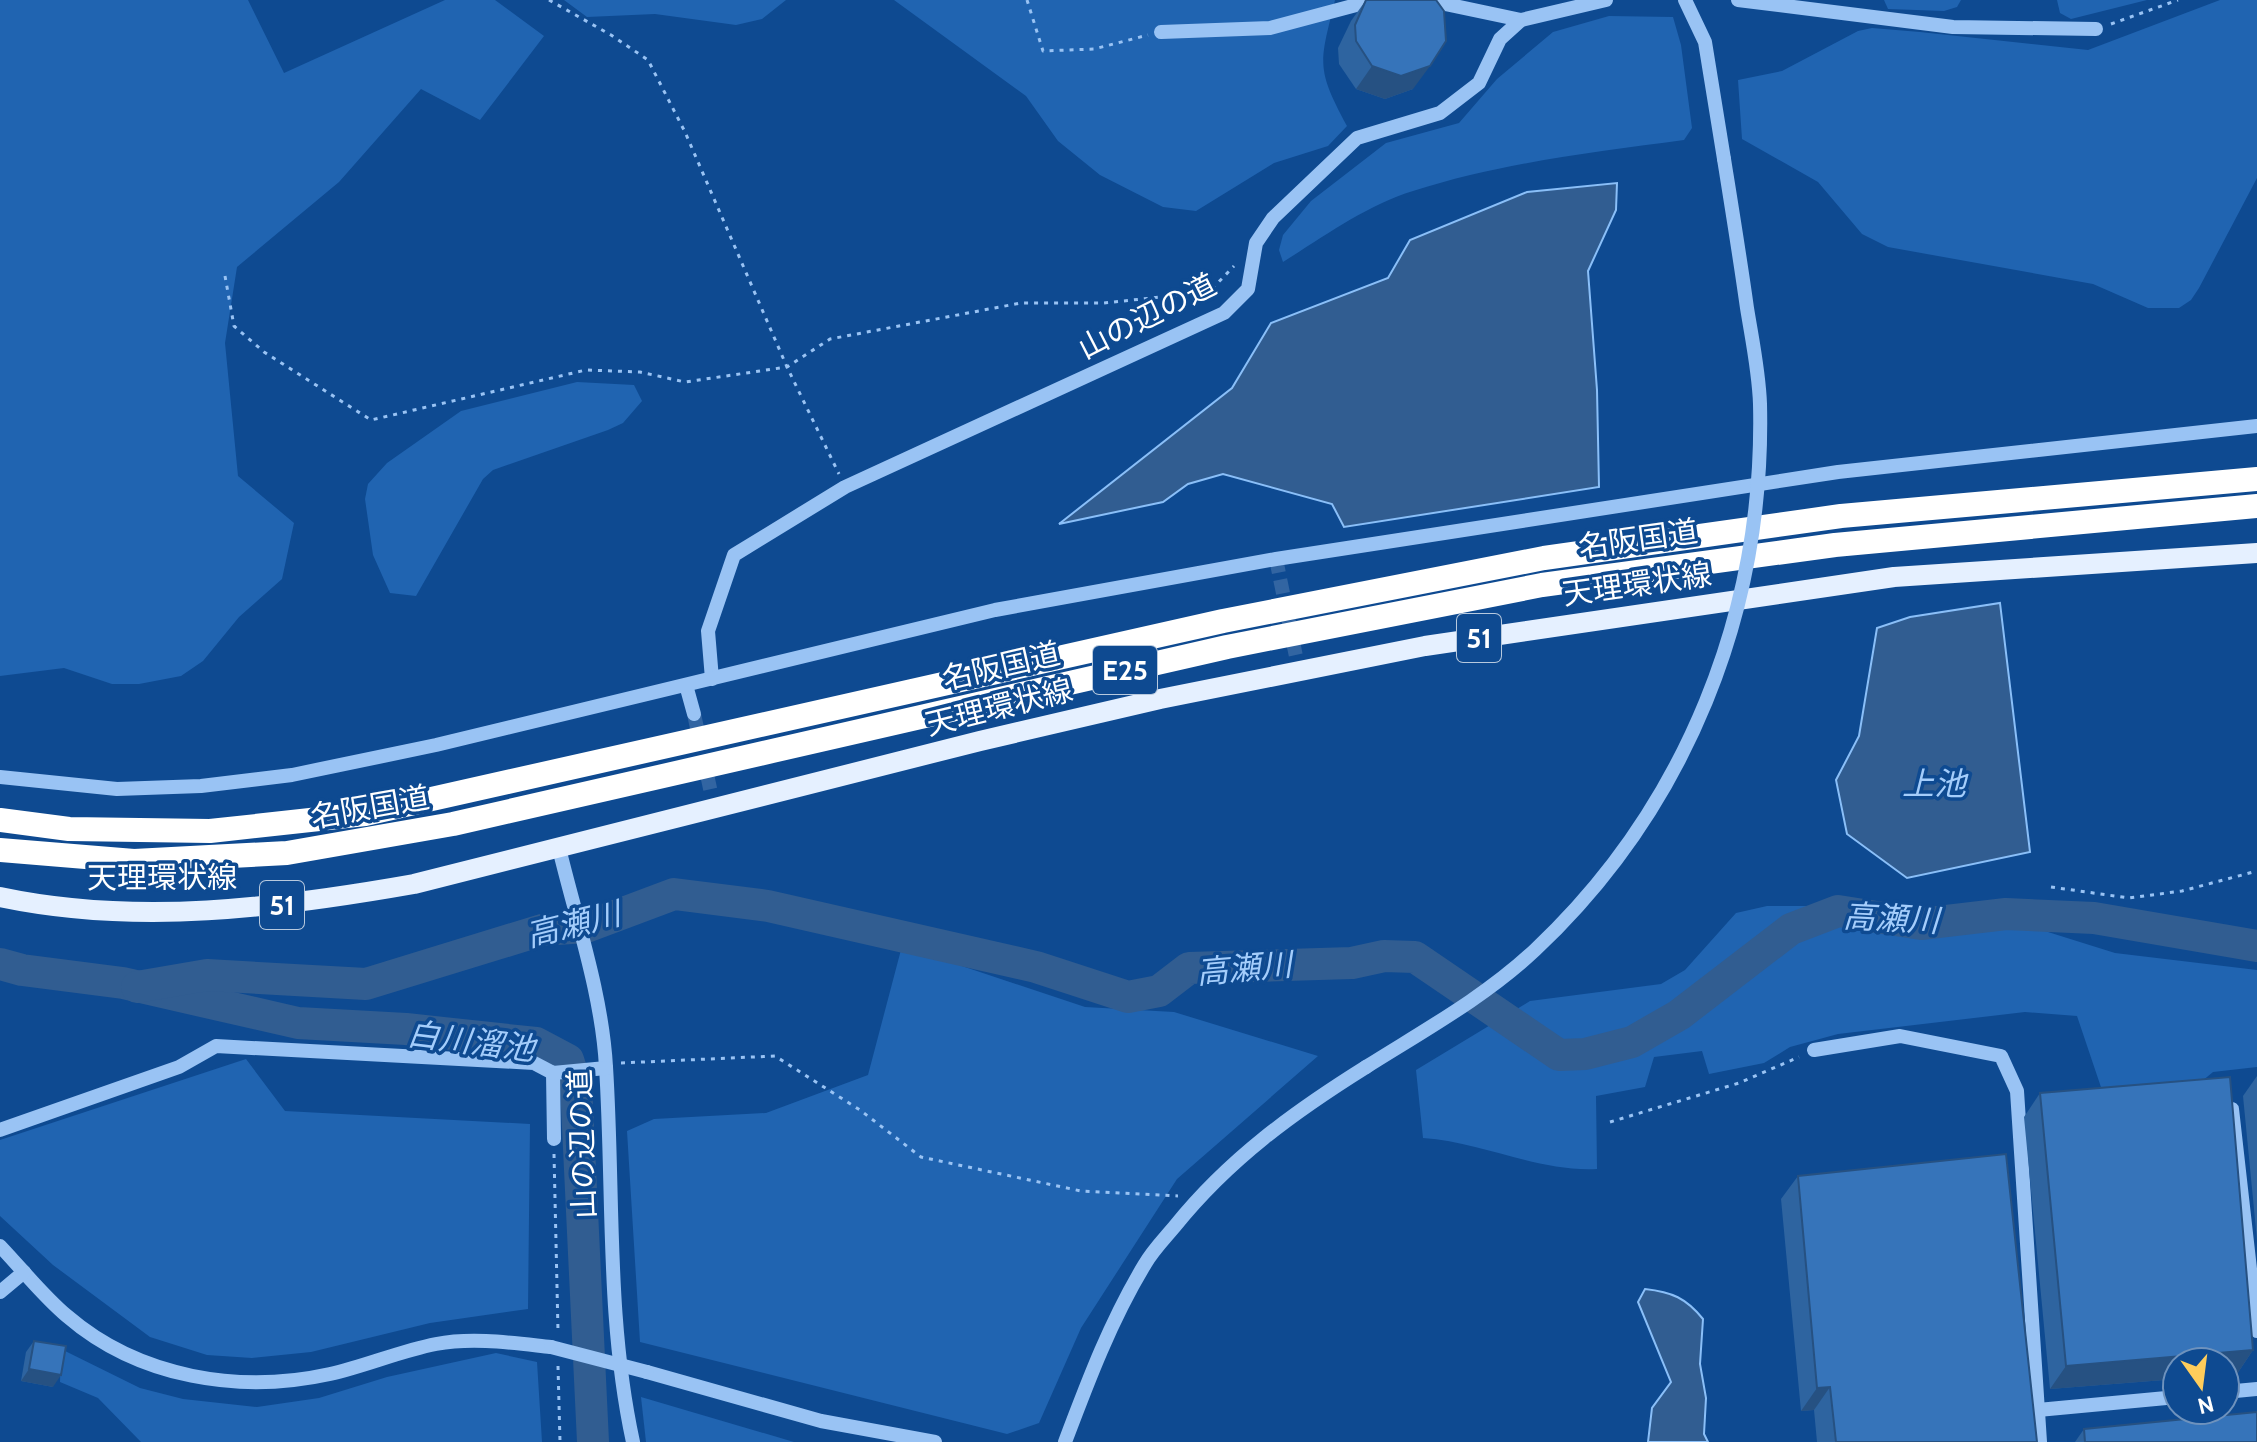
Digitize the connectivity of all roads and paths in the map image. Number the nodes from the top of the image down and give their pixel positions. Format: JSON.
{"nodes":[{"id":1,"x":549,"y":0,"type":"edge"},
{"id":2,"x":1027,"y":0,"type":"edge"},
{"id":3,"x":1375,"y":0,"type":"edge"},
{"id":4,"x":1426,"y":0,"type":"edge"},
{"id":5,"x":1606,"y":0,"type":"edge"},
{"id":6,"x":1685,"y":0,"type":"edge"},
{"id":7,"x":1738,"y":0,"type":"edge"},
{"id":8,"x":2178,"y":0,"type":"edge"},
{"id":9,"x":1521,"y":20,"type":"junction"},
{"id":10,"x":2096,"y":29,"type":"joint"},
{"id":11,"x":1161,"y":32,"type":"joint"},
{"id":12,"x":1256,"y":243,"type":"junction"},
{"id":13,"x":225,"y":276,"type":"dead end"},
{"id":14,"x":787,"y":367,"type":"junction"},
{"id":15,"x":2257,"y":426,"type":"edge"},
{"id":16,"x":2257,"y":479,"type":"edge"},
{"id":17,"x":845,"y":487,"type":"junction"},
{"id":18,"x":2257,"y":506,"type":"edge"},
{"id":19,"x":2257,"y":553,"type":"edge"},
{"id":20,"x":712,"y":679,"type":"junction"},
{"id":21,"x":686,"y":685,"type":"junction"},
{"id":22,"x":694,"y":714,"type":"tunnel mouth"},
{"id":23,"x":0,"y":777,"type":"edge"},
{"id":24,"x":0,"y":809,"type":"edge"},
{"id":25,"x":0,"y":820,"type":"edge"},
{"id":26,"x":283,"y":826,"type":"junction"},
{"id":27,"x":559,"y":848,"type":"junction"},
{"id":28,"x":0,"y":850,"type":"edge"},
{"id":29,"x":2257,"y":871,"type":"edge"},
{"id":30,"x":2051,"y":887,"type":"dead end"},
{"id":31,"x":0,"y":897,"type":"edge"},
{"id":32,"x":1814,"y":1050,"type":"joint"},
{"id":33,"x":606,"y":1068,"type":"junction"},
{"id":34,"x":553,"y":1073,"type":"junction"},
{"id":35,"x":2231,"y":1095,"type":"edge"},
{"id":36,"x":1610,"y":1122,"type":"dead end"},
{"id":37,"x":0,"y":1130,"type":"edge"},
{"id":38,"x":554,"y":1139,"type":"joint"},
{"id":39,"x":1198,"y":1197,"type":"junction"},
{"id":40,"x":0,"y":1246,"type":"edge"},
{"id":41,"x":24,"y":1272,"type":"junction"},
{"id":42,"x":0,"y":1292,"type":"edge"},
{"id":43,"x":558,"y":1330,"type":"dead end"},
{"id":44,"x":2257,"y":1331,"type":"edge"},
{"id":45,"x":558,"y":1362,"type":"dead end"},
{"id":46,"x":2161,"y":1398,"type":"edge"},
{"id":47,"x":2038,"y":1410,"type":"junction"},
{"id":48,"x":560,"y":1442,"type":"edge"},
{"id":49,"x":633,"y":1442,"type":"edge"},
{"id":50,"x":935,"y":1442,"type":"edge"},
{"id":51,"x":1065,"y":1442,"type":"edge"},
{"id":52,"x":2040,"y":1442,"type":"edge"}],
"edges":[{"from":1,"to":14,"type":"path"},
{"from":2,"to":11,"type":"path"},
{"from":3,"to":11,"type":"street"},
{"from":4,"to":9,"type":"street"},
{"from":5,"to":9,"type":"street"},
{"from":6,"to":39,"type":"street","bridge":true},
{"from":7,"to":10,"type":"street"},
{"from":8,"to":10,"type":"path"},
{"from":9,"to":12,"type":"street","name":"山の辺の道"},
{"from":12,"to":14,"type":"path"},
{"from":12,"to":17,"type":"street","name":"山の辺の道"},
{"from":13,"to":14,"type":"path"},
{"from":14,"to":17,"type":"path"},
{"from":15,"to":20,"type":"street"},
{"from":16,"to":26,"type":"highway","name":"名阪国道","number":"E25"},
{"from":17,"to":20,"type":"street","name":"山の辺の道"},
{"from":18,"to":28,"type":"highway","name":"名阪国道","number":"E25"},
{"from":19,"to":27,"type":"main road","name":"天理環状線","number":"51"},
{"from":20,"to":21,"type":"street"},
{"from":21,"to":22,"type":"street"},
{"from":21,"to":23,"type":"street"},
{"from":24,"to":26,"type":"highway"},
{"from":25,"to":26,"type":"highway","name":"名阪国道","number":"E25"},
{"from":27,"to":31,"type":"main road","name":"天理環状線","number":"51"},
{"from":27,"to":33,"type":"street","name":"山の辺の道"},
{"from":29,"to":30,"type":"path"},
{"from":32,"to":36,"type":"path"},
{"from":32,"to":47,"type":"street"},
{"from":33,"to":34,"type":"street"},
{"from":33,"to":39,"type":"path"},
{"from":33,"to":49,"type":"street","name":"山の辺の道"},
{"from":34,"to":37,"type":"street"},
{"from":34,"to":38,"type":"street"},
{"from":35,"to":44,"type":"street"},
{"from":38,"to":43,"type":"path"},
{"from":39,"to":51,"type":"street"},
{"from":40,"to":41,"type":"street"},
{"from":41,"to":42,"type":"street"},
{"from":41,"to":50,"type":"street","bridge":true},
{"from":45,"to":48,"type":"path"},
{"from":46,"to":47,"type":"street"},
{"from":47,"to":52,"type":"street"}]}
